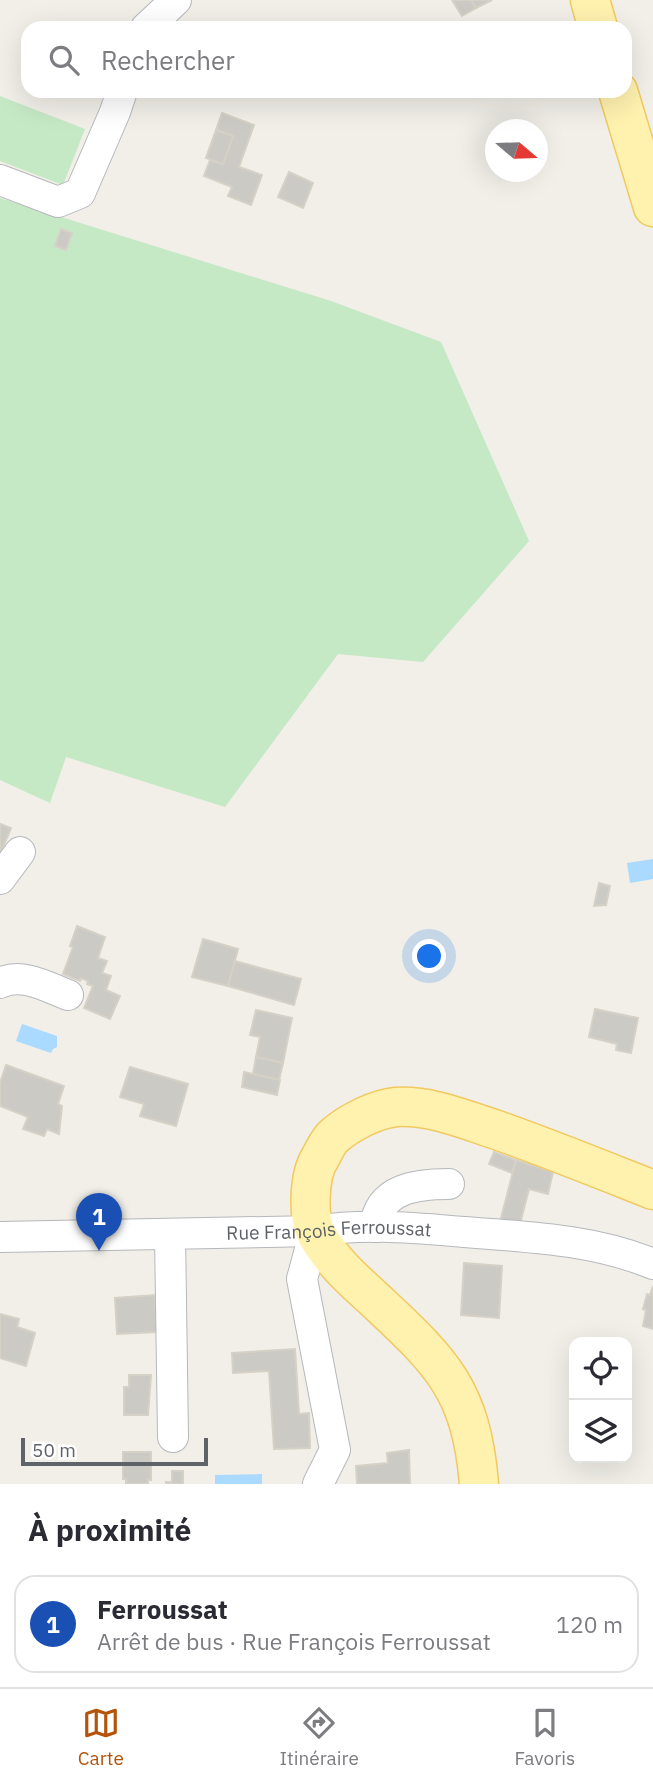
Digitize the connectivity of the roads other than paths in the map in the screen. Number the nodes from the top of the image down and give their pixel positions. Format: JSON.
{"nodes":[{"id":1,"x":176,"y":0,"type":"edge"},
{"id":2,"x":590,"y":0,"type":"edge"},
{"id":3,"x":154,"y":21,"type":"edge"},
{"id":4,"x":596,"y":21,"type":"edge"},
{"id":5,"x":119,"y":98,"type":"edge"},
{"id":6,"x":620,"y":98,"type":"edge"},
{"id":7,"x":0,"y":180,"type":"edge"},
{"id":8,"x":653,"y":208,"type":"edge"},
{"id":9,"x":20,"y":852,"type":"dead end"},
{"id":10,"x":0,"y":879,"type":"edge"},
{"id":11,"x":0,"y":983,"type":"edge"},
{"id":12,"x":68,"y":995,"type":"dead end"},
{"id":13,"x":449,"y":1184,"type":"dead end"},
{"id":14,"x":653,"y":1190,"type":"edge"},
{"id":15,"x":375,"y":1227,"type":"junction"},
{"id":16,"x":314,"y":1231,"type":"junction"},
{"id":17,"x":170,"y":1234,"type":"junction"},
{"id":18,"x":0,"y":1237,"type":"edge"},
{"id":19,"x":653,"y":1264,"type":"edge"},
{"id":20,"x":173,"y":1437,"type":"dead end"},
{"id":21,"x":318,"y":1484,"type":"edge"},
{"id":22,"x":479,"y":1484,"type":"edge"}],
"edges":[{"from":1,"to":3,"type":"street"},
{"from":2,"to":4,"type":"main road"},
{"from":5,"to":7,"type":"street"},
{"from":6,"to":8,"type":"main road"},
{"from":9,"to":10,"type":"street"},
{"from":11,"to":12,"type":"street"},
{"from":13,"to":15,"type":"street"},
{"from":14,"to":16,"type":"main road"},
{"from":15,"to":16,"type":"street","name":"Rue François Ferroussat"},
{"from":15,"to":19,"type":"street","name":"Rue François Ferroussat"},
{"from":16,"to":17,"type":"street","name":"Rue François Ferroussat"},
{"from":16,"to":21,"type":"street"},
{"from":16,"to":22,"type":"main road"},
{"from":17,"to":18,"type":"street","name":"Rue François Ferroussat"},
{"from":17,"to":20,"type":"street"}]}
